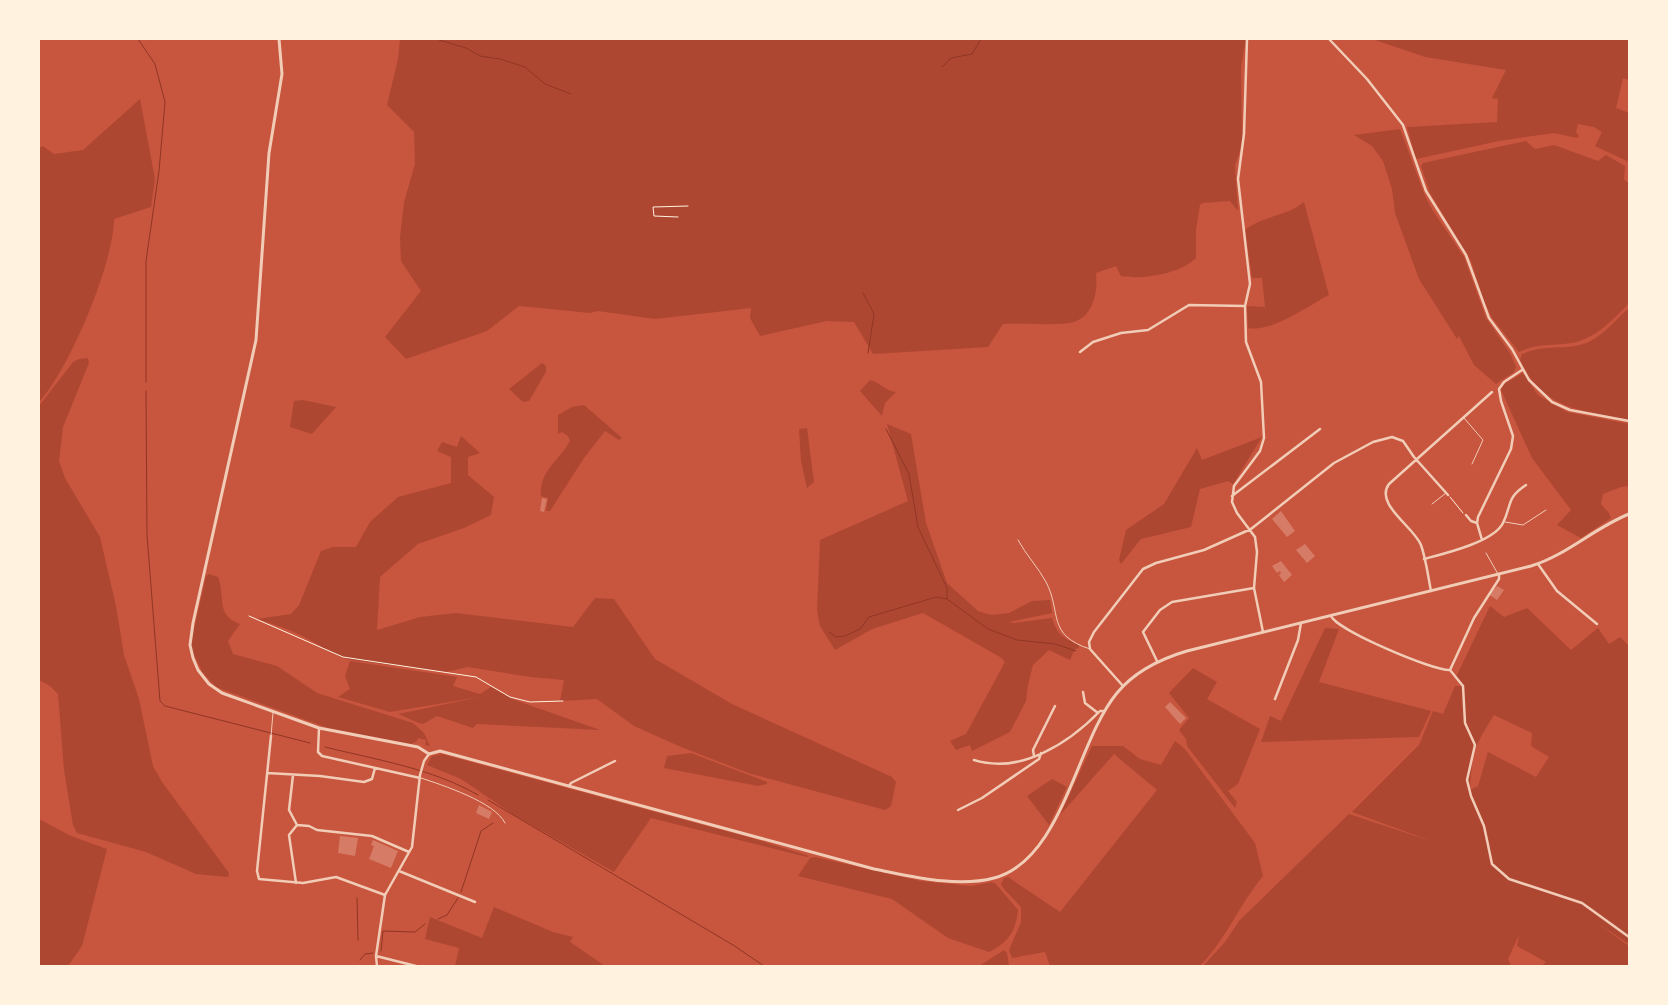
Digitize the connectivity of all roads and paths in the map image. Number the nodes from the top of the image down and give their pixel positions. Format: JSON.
{"nodes":[{"id":1,"x":278,"y":39,"type":"edge"},
{"id":2,"x":1247,"y":39,"type":"edge"},
{"id":3,"x":1329,"y":39,"type":"edge"},
{"id":4,"x":688,"y":206,"type":"dead end"},
{"id":5,"x":678,"y":218,"type":"dead end"},
{"id":6,"x":1245,"y":306,"type":"junction"},
{"id":7,"x":1080,"y":352,"type":"dead end"},
{"id":8,"x":1522,"y":370,"type":"junction"},
{"id":9,"x":1492,"y":392,"type":"dead end"},
{"id":10,"x":1464,"y":417,"type":"junction"},
{"id":11,"x":1629,"y":422,"type":"edge"},
{"id":12,"x":1320,"y":429,"type":"dead end"},
{"id":13,"x":1417,"y":459,"type":"junction"},
{"id":14,"x":1472,"y":464,"type":"dead end"},
{"id":15,"x":1526,"y":486,"type":"dead end"},
{"id":16,"x":1447,"y":494,"type":"junction"},
{"id":17,"x":1232,"y":496,"type":"junction"},
{"id":18,"x":1432,"y":504,"type":"dead end"},
{"id":19,"x":1546,"y":510,"type":"dead end"},
{"id":20,"x":1629,"y":514,"type":"edge"},
{"id":21,"x":1466,"y":515,"type":"joint"},
{"id":22,"x":1504,"y":522,"type":"junction"},
{"id":23,"x":1477,"y":523,"type":"junction"},
{"id":24,"x":1251,"y":529,"type":"junction"},
{"id":25,"x":1018,"y":540,"type":"dead end"},
{"id":26,"x":1482,"y":540,"type":"junction"},
{"id":27,"x":1486,"y":553,"type":"dead end"},
{"id":28,"x":1424,"y":559,"type":"junction"},
{"id":29,"x":1538,"y":564,"type":"junction"},
{"id":30,"x":1498,"y":575,"type":"junction"},
{"id":31,"x":1254,"y":588,"type":"junction"},
{"id":32,"x":1431,"y":591,"type":"junction"},
{"id":33,"x":249,"y":616,"type":"dead end"},
{"id":34,"x":1331,"y":616,"type":"junction"},
{"id":35,"x":1301,"y":623,"type":"junction"},
{"id":36,"x":1597,"y":624,"type":"dead end"},
{"id":37,"x":1264,"y":632,"type":"junction"},
{"id":38,"x":1090,"y":649,"type":"junction"},
{"id":39,"x":1158,"y":661,"type":"junction"},
{"id":40,"x":1450,"y":670,"type":"junction"},
{"id":41,"x":1123,"y":686,"type":"junction"},
{"id":42,"x":1083,"y":692,"type":"dead end"},
{"id":43,"x":1275,"y":699,"type":"dead end"},
{"id":44,"x":563,"y":702,"type":"dead end"},
{"id":45,"x":1055,"y":706,"type":"dead end"},
{"id":46,"x":1104,"y":711,"type":"junction"},
{"id":47,"x":273,"y":712,"type":"junction"},
{"id":48,"x":1098,"y":713,"type":"junction"},
{"id":49,"x":319,"y":728,"type":"junction"},
{"id":50,"x":271,"y":736,"type":"joint"},
{"id":51,"x":1041,"y":753,"type":"junction"},
{"id":52,"x":429,"y":754,"type":"junction"},
{"id":53,"x":1034,"y":756,"type":"junction"},
{"id":54,"x":974,"y":760,"type":"dead end"},
{"id":55,"x":615,"y":761,"type":"dead end"},
{"id":56,"x":374,"y":768,"type":"junction"},
{"id":57,"x":267,"y":773,"type":"junction"},
{"id":58,"x":292,"y":775,"type":"junction"},
{"id":59,"x":420,"y":776,"type":"junction"},
{"id":60,"x":569,"y":786,"type":"junction"},
{"id":61,"x":958,"y":810,"type":"dead end"},
{"id":62,"x":505,"y":823,"type":"dead end"},
{"id":63,"x":296,"y":825,"type":"junction"},
{"id":64,"x":409,"y":852,"type":"junction"},
{"id":65,"x":399,"y":871,"type":"junction"},
{"id":66,"x":296,"y":883,"type":"junction"},
{"id":67,"x":385,"y":895,"type":"junction"},
{"id":68,"x":475,"y":902,"type":"dead end"},
{"id":69,"x":1629,"y":937,"type":"edge"},
{"id":70,"x":376,"y":956,"type":"junction"},
{"id":71,"x":377,"y":966,"type":"edge"},
{"id":72,"x":416,"y":966,"type":"edge"}],
"edges":[{"from":1,"to":47,"type":"street"},
{"from":2,"to":6,"type":"street"},
{"from":3,"to":8,"type":"street"},
{"from":4,"to":5,"type":"path"},
{"from":6,"to":7,"type":"street"},
{"from":6,"to":17,"type":"street"},
{"from":8,"to":11,"type":"street"},
{"from":8,"to":23,"type":"street"},
{"from":9,"to":10,"type":"street"},
{"from":10,"to":13,"type":"street"},
{"from":10,"to":14,"type":"lane"},
{"from":12,"to":17,"type":"street"},
{"from":13,"to":16,"type":"street"},
{"from":13,"to":24,"type":"street"},
{"from":13,"to":28,"type":"street"},
{"from":15,"to":22,"type":"street"},
{"from":16,"to":18,"type":"lane"},
{"from":16,"to":21,"type":"path"},
{"from":17,"to":24,"type":"street"},
{"from":19,"to":22,"type":"lane"},
{"from":20,"to":29,"type":"street"},
{"from":21,"to":23,"type":"street"},
{"from":22,"to":26,"type":"street"},
{"from":23,"to":26,"type":"street"},
{"from":24,"to":31,"type":"street"},
{"from":24,"to":38,"type":"street"},
{"from":25,"to":38,"type":"lane"},
{"from":26,"to":28,"type":"street"},
{"from":27,"to":30,"type":"lane"},
{"from":28,"to":32,"type":"street"},
{"from":29,"to":30,"type":"street"},
{"from":29,"to":36,"type":"street"},
{"from":30,"to":32,"type":"street"},
{"from":30,"to":40,"type":"street"},
{"from":31,"to":37,"type":"street"},
{"from":31,"to":39,"type":"street"},
{"from":32,"to":34,"type":"street"},
{"from":33,"to":44,"type":"path"},
{"from":34,"to":35,"type":"street"},
{"from":34,"to":40,"type":"street"},
{"from":35,"to":37,"type":"street"},
{"from":35,"to":43,"type":"street"},
{"from":37,"to":39,"type":"street"},
{"from":38,"to":41,"type":"street"},
{"from":39,"to":41,"type":"street"},
{"from":40,"to":69,"type":"street"},
{"from":41,"to":46,"type":"street"},
{"from":42,"to":48,"type":"street"},
{"from":45,"to":53,"type":"street"},
{"from":46,"to":48,"type":"street"},
{"from":46,"to":60,"type":"street"},
{"from":47,"to":49,"type":"street"},
{"from":47,"to":50,"type":"lane"},
{"from":48,"to":51,"type":"street"},
{"from":49,"to":52,"type":"street"},
{"from":49,"to":56,"type":"street"},
{"from":50,"to":57,"type":"street"},
{"from":51,"to":53,"type":"street"},
{"from":51,"to":61,"type":"street"},
{"from":52,"to":59,"type":"street"},
{"from":52,"to":60,"type":"street"},
{"from":53,"to":54,"type":"street"},
{"from":55,"to":60,"type":"street"},
{"from":56,"to":58,"type":"street"},
{"from":56,"to":59,"type":"street"},
{"from":57,"to":58,"type":"street"},
{"from":57,"to":66,"type":"street"},
{"from":58,"to":63,"type":"street"},
{"from":59,"to":62,"type":"lane"},
{"from":59,"to":64,"type":"street"},
{"from":63,"to":64,"type":"street"},
{"from":63,"to":66,"type":"street"},
{"from":64,"to":65,"type":"street"},
{"from":65,"to":67,"type":"street"},
{"from":65,"to":68,"type":"street"},
{"from":66,"to":67,"type":"street"},
{"from":67,"to":70,"type":"street"},
{"from":70,"to":71,"type":"street"},
{"from":70,"to":72,"type":"street"}]}
